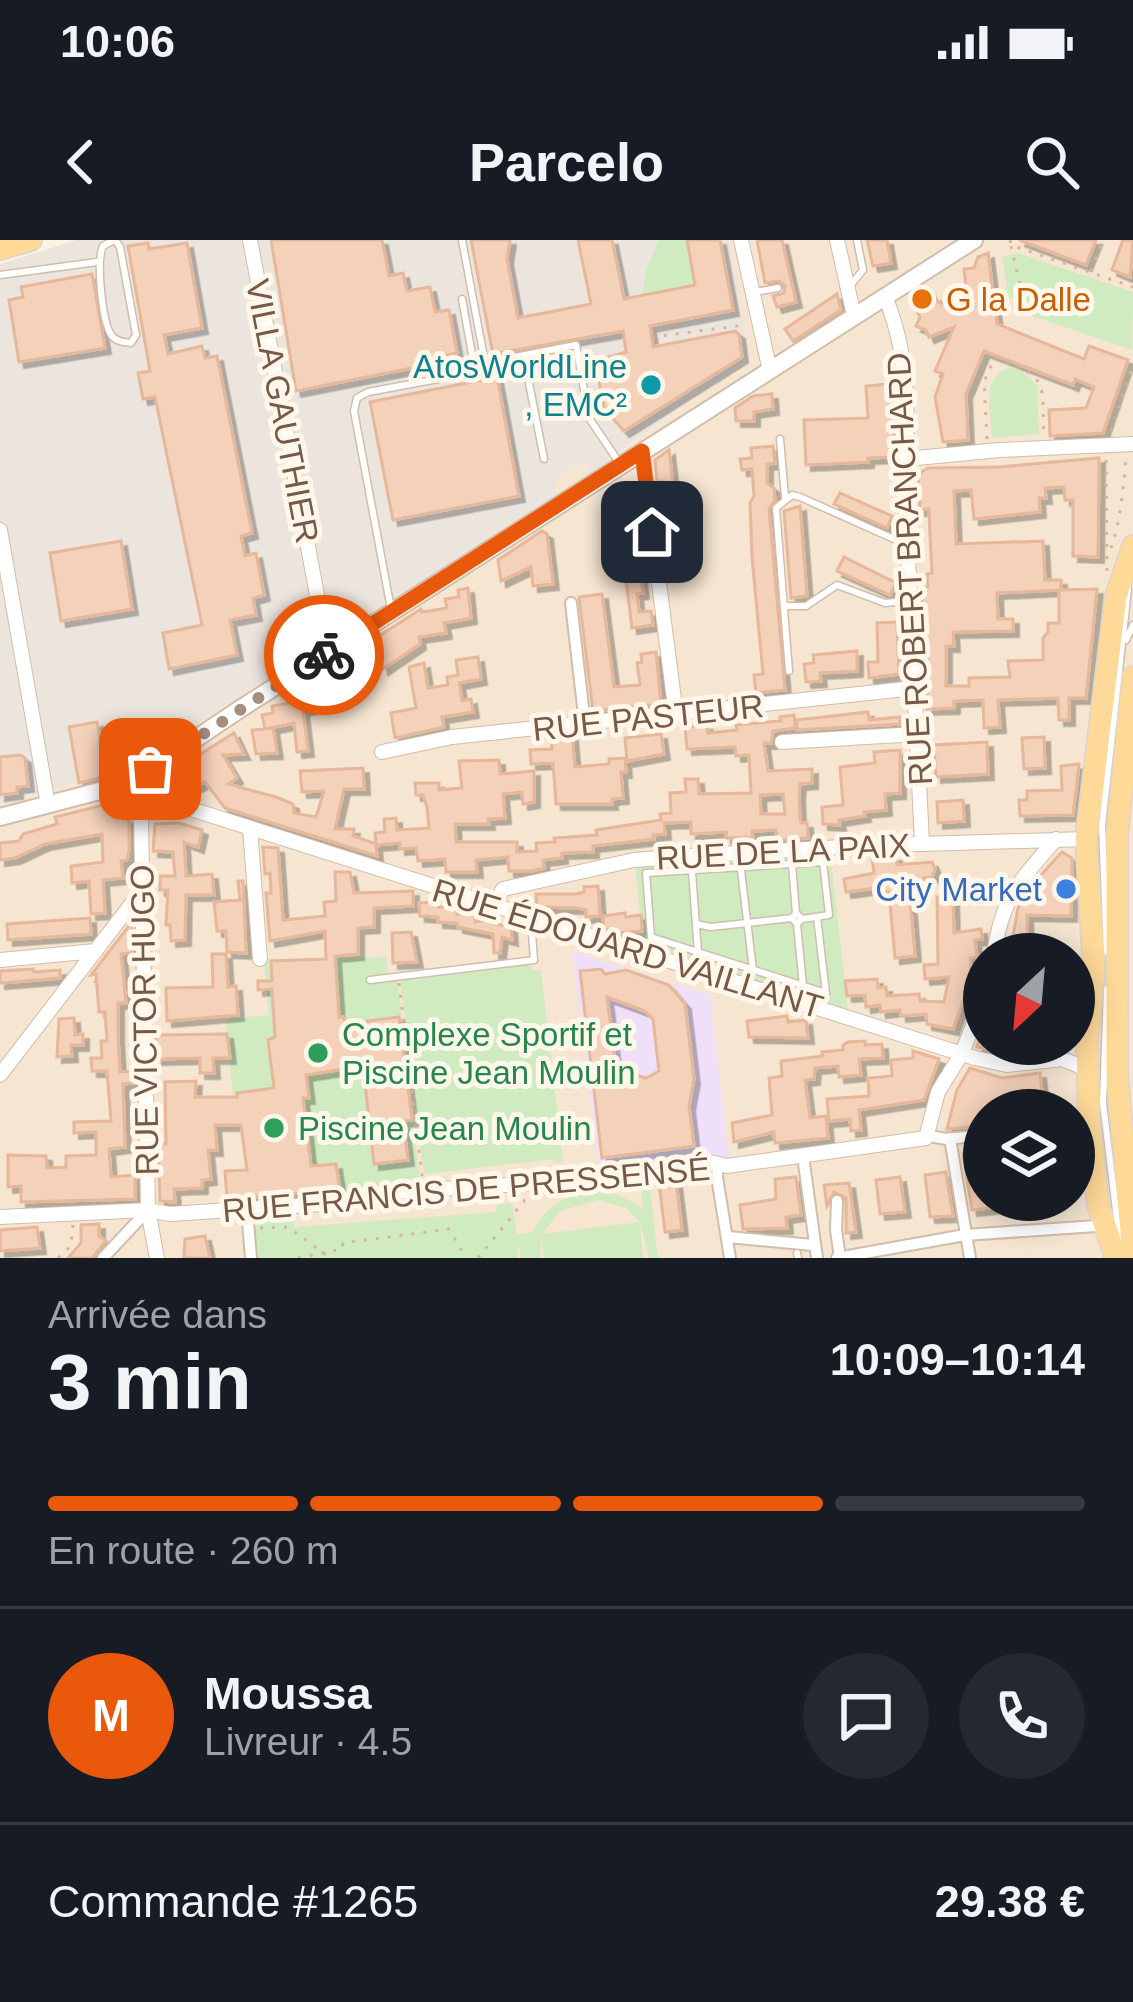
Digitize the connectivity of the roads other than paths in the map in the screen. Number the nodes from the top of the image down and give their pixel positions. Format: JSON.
{"nodes":[{"id":1,"x":31,"y":240,"type":"edge"},
{"id":2,"x":114,"y":240,"type":"edge"},
{"id":3,"x":250,"y":240,"type":"edge"},
{"id":4,"x":462,"y":240,"type":"edge"},
{"id":5,"x":741,"y":240,"type":"edge"},
{"id":6,"x":837,"y":240,"type":"edge"},
{"id":7,"x":857,"y":240,"type":"edge"},
{"id":8,"x":974,"y":240,"type":"edge"},
{"id":9,"x":0,"y":249,"type":"edge"},
{"id":10,"x":97,"y":262,"type":"junction"},
{"id":11,"x":0,"y":275,"type":"edge"},
{"id":12,"x":778,"y":288,"type":"dead end"},
{"id":13,"x":847,"y":290,"type":"junction"},
{"id":14,"x":751,"y":293,"type":"junction"},
{"id":15,"x":885,"y":297,"type":"junction"},
{"id":16,"x":462,"y":298,"type":"dead end"},
{"id":17,"x":854,"y":316,"type":"junction"},
{"id":18,"x":484,"y":363,"type":"junction"},
{"id":19,"x":770,"y":371,"type":"junction"},
{"id":20,"x":780,"y":439,"type":"dead end"},
{"id":21,"x":1130,"y":447,"type":"edge"},
{"id":22,"x":642,"y":451,"type":"junction"},
{"id":23,"x":544,"y":459,"type":"dead end"},
{"id":24,"x":907,"y":459,"type":"junction"},
{"id":25,"x":621,"y":464,"type":"junction"},
{"id":26,"x":785,"y":497,"type":"junction"},
{"id":27,"x":0,"y":530,"type":"edge"},
{"id":28,"x":909,"y":546,"type":"junction"},
{"id":29,"x":1133,"y":546,"type":"edge"},
{"id":30,"x":1133,"y":574,"type":"edge"},
{"id":31,"x":6,"y":596,"type":"edge"},
{"id":32,"x":910,"y":601,"type":"junction"},
{"id":33,"x":571,"y":603,"type":"dead end"},
{"id":34,"x":784,"y":606,"type":"junction"},
{"id":35,"x":393,"y":612,"type":"junction"},
{"id":36,"x":1123,"y":621,"type":"edge"},
{"id":37,"x":1122,"y":650,"type":"junction"},
{"id":38,"x":328,"y":653,"type":"junction"},
{"id":39,"x":789,"y":671,"type":"dead end"},
{"id":40,"x":1132,"y":682,"type":"edge"},
{"id":41,"x":915,"y":688,"type":"junction"},
{"id":42,"x":676,"y":715,"type":"junction"},
{"id":43,"x":585,"y":724,"type":"junction"},
{"id":44,"x":917,"y":734,"type":"junction"},
{"id":45,"x":782,"y":742,"type":"dead end"},
{"id":46,"x":382,"y":752,"type":"dead end"},
{"id":47,"x":130,"y":783,"type":"junction"},
{"id":48,"x":48,"y":805,"type":"junction"},
{"id":49,"x":0,"y":817,"type":"edge"},
{"id":50,"x":250,"y":828,"type":"junction"},
{"id":51,"x":1125,"y":836,"type":"edge"},
{"id":52,"x":1056,"y":839,"type":"junction"},
{"id":53,"x":1087,"y":839,"type":"junction"},
{"id":54,"x":922,"y":843,"type":"junction"},
{"id":55,"x":740,"y":860,"type":"junction"},
{"id":56,"x":792,"y":864,"type":"junction"},
{"id":57,"x":692,"y":871,"type":"junction"},
{"id":58,"x":143,"y":889,"type":"junction"},
{"id":59,"x":493,"y":906,"type":"junction"},
{"id":60,"x":531,"y":917,"type":"junction"},
{"id":61,"x":817,"y":917,"type":"junction"},
{"id":62,"x":797,"y":918,"type":"junction"},
{"id":63,"x":748,"y":923,"type":"junction"},
{"id":64,"x":697,"y":924,"type":"junction"},
{"id":65,"x":997,"y":933,"type":"edge"},
{"id":66,"x":96,"y":951,"type":"junction"},
{"id":67,"x":698,"y":952,"type":"junction"},
{"id":68,"x":260,"y":959,"type":"dead end"},
{"id":69,"x":0,"y":960,"type":"edge"},
{"id":70,"x":753,"y":970,"type":"junction"},
{"id":71,"x":370,"y":980,"type":"dead end"},
{"id":72,"x":803,"y":986,"type":"junction"},
{"id":73,"x":962,"y":1053,"type":"junction"},
{"id":74,"x":1110,"y":1073,"type":"edge"},
{"id":75,"x":0,"y":1076,"type":"edge"},
{"id":76,"x":929,"y":1136,"type":"junction"},
{"id":77,"x":963,"y":1137,"type":"edge"},
{"id":78,"x":950,"y":1138,"type":"junction"},
{"id":79,"x":803,"y":1156,"type":"junction"},
{"id":80,"x":718,"y":1164,"type":"junction"},
{"id":81,"x":1095,"y":1191,"type":"edge"},
{"id":82,"x":837,"y":1201,"type":"dead end"},
{"id":83,"x":148,"y":1210,"type":"junction"},
{"id":84,"x":247,"y":1210,"type":"junction"},
{"id":85,"x":0,"y":1217,"type":"edge"},
{"id":86,"x":1096,"y":1226,"type":"dead end"},
{"id":87,"x":965,"y":1235,"type":"junction"},
{"id":88,"x":728,"y":1238,"type":"junction"},
{"id":89,"x":1122,"y":1248,"type":"edge"},
{"id":90,"x":815,"y":1252,"type":"edge"},
{"id":91,"x":103,"y":1258,"type":"edge"},
{"id":92,"x":157,"y":1258,"type":"edge"},
{"id":93,"x":251,"y":1258,"type":"edge"},
{"id":94,"x":730,"y":1258,"type":"edge"},
{"id":95,"x":839,"y":1258,"type":"edge"},
{"id":96,"x":970,"y":1258,"type":"edge"}],
"edges":[{"from":1,"to":9,"type":"main road"},
{"from":2,"to":10,"type":"lane"},
{"from":2,"to":10,"type":"lane"},
{"from":3,"to":38,"type":"street","name":"VILLA GAUTHIER"},
{"from":4,"to":18,"type":"lane"},
{"from":5,"to":14,"type":"street"},
{"from":6,"to":13,"type":"street"},
{"from":7,"to":13,"type":"lane"},
{"from":8,"to":15,"type":"street"},
{"from":10,"to":11,"type":"lane"},
{"from":12,"to":14,"type":"lane"},
{"from":13,"to":17,"type":"street"},
{"from":14,"to":19,"type":"street"},
{"from":15,"to":17,"type":"street"},
{"from":15,"to":24,"type":"street","name":"RUE ROBERT BRANCHARD"},
{"from":16,"to":18,"type":"lane"},
{"from":17,"to":19,"type":"street"},
{"from":18,"to":25,"type":"lane"},
{"from":19,"to":22,"type":"street"},
{"from":20,"to":26,"type":"lane"},
{"from":21,"to":24,"type":"street"},
{"from":22,"to":25,"type":"street"},
{"from":22,"to":42,"type":"street"},
{"from":23,"to":35,"type":"lane"},
{"from":24,"to":28,"type":"street","name":"RUE ROBERT BRANCHARD"},
{"from":25,"to":35,"type":"street"},
{"from":26,"to":28,"type":"lane"},
{"from":26,"to":34,"type":"lane"},
{"from":27,"to":31,"type":"street"},
{"from":28,"to":32,"type":"street","name":"RUE ROBERT BRANCHARD"},
{"from":29,"to":36,"type":"main road"},
{"from":30,"to":37,"type":"lane"},
{"from":31,"to":48,"type":"street"},
{"from":32,"to":34,"type":"lane"},
{"from":32,"to":41,"type":"street","name":"RUE ROBERT BRANCHARD"},
{"from":33,"to":43,"type":"street"},
{"from":34,"to":39,"type":"lane"},
{"from":35,"to":38,"type":"street"},
{"from":36,"to":37,"type":"lane"},
{"from":36,"to":53,"type":"main road"},
{"from":37,"to":74,"type":"lane"},
{"from":38,"to":47,"type":"street"},
{"from":40,"to":51,"type":"main road"},
{"from":41,"to":42,"type":"street","name":"RUE PASTEUR"},
{"from":41,"to":44,"type":"street","name":"RUE ROBERT BRANCHARD"},
{"from":42,"to":43,"type":"street","name":"RUE PASTEUR"},
{"from":43,"to":46,"type":"street","name":"RUE PASTEUR"},
{"from":44,"to":45,"type":"street"},
{"from":44,"to":54,"type":"street","name":"RUE ROBERT BRANCHARD"},
{"from":47,"to":48,"type":"street"},
{"from":47,"to":50,"type":"street","name":"RUE ÉDOUARD VAILLANT"},
{"from":47,"to":58,"type":"street","name":"RUE VICTOR HUGO"},
{"from":48,"to":49,"type":"street"},
{"from":50,"to":59,"type":"street","name":"RUE ÉDOUARD VAILLANT"},
{"from":50,"to":68,"type":"street"},
{"from":51,"to":74,"type":"main road"},
{"from":52,"to":53,"type":"street","name":"RUE DE LA PAIX"},
{"from":52,"to":54,"type":"street","name":"RUE DE LA PAIX"},
{"from":52,"to":65,"type":"street"},
{"from":53,"to":74,"type":"main road"},
{"from":54,"to":55,"type":"street","name":"RUE DE LA PAIX"},
{"from":55,"to":56,"type":"lane"},
{"from":55,"to":57,"type":"lane"},
{"from":55,"to":59,"type":"street","name":"RUE DE LA PAIX"},
{"from":55,"to":63,"type":"lane"},
{"from":56,"to":61,"type":"lane"},
{"from":56,"to":62,"type":"lane"},
{"from":57,"to":64,"type":"lane"},
{"from":57,"to":67,"type":"lane"},
{"from":58,"to":66,"type":"street"},
{"from":58,"to":83,"type":"street","name":"RUE VICTOR HUGO"},
{"from":59,"to":60,"type":"street","name":"RUE ÉDOUARD VAILLANT"},
{"from":60,"to":71,"type":"lane"},
{"from":60,"to":73,"type":"street","name":"RUE ÉDOUARD VAILLANT"},
{"from":61,"to":62,"type":"lane"},
{"from":61,"to":72,"type":"lane"},
{"from":62,"to":63,"type":"lane"},
{"from":62,"to":72,"type":"lane"},
{"from":63,"to":64,"type":"lane"},
{"from":63,"to":70,"type":"lane"},
{"from":64,"to":67,"type":"lane"},
{"from":66,"to":69,"type":"street"},
{"from":66,"to":75,"type":"street"},
{"from":67,"to":70,"type":"lane"},
{"from":70,"to":72,"type":"lane"},
{"from":73,"to":74,"type":"street","name":"RUE ÉDOUARD VAILLANT"},
{"from":73,"to":76,"type":"street"},
{"from":74,"to":89,"type":"main road"},
{"from":76,"to":78,"type":"street","name":"RUE FRANCIS DE PRESSENSÉ"},
{"from":76,"to":79,"type":"street","name":"RUE FRANCIS DE PRESSENSÉ"},
{"from":77,"to":78,"type":"street","name":"RUE FRANCIS DE PRESSENSÉ"},
{"from":78,"to":87,"type":"street"},
{"from":79,"to":80,"type":"street","name":"RUE FRANCIS DE PRESSENSÉ"},
{"from":79,"to":90,"type":"street"},
{"from":80,"to":84,"type":"street","name":"RUE FRANCIS DE PRESSENSÉ"},
{"from":80,"to":88,"type":"street"},
{"from":81,"to":89,"type":"main road"},
{"from":82,"to":95,"type":"street"},
{"from":83,"to":84,"type":"street","name":"RUE FRANCIS DE PRESSENSÉ"},
{"from":83,"to":85,"type":"street","name":"RUE FRANCIS DE PRESSENSÉ"},
{"from":83,"to":91,"type":"street"},
{"from":83,"to":92,"type":"street","name":"RUE VICTOR HUGO"},
{"from":84,"to":93,"type":"street"},
{"from":86,"to":87,"type":"street"},
{"from":87,"to":95,"type":"street"},
{"from":87,"to":96,"type":"street"},
{"from":88,"to":90,"type":"street"},
{"from":88,"to":94,"type":"street"}]}
